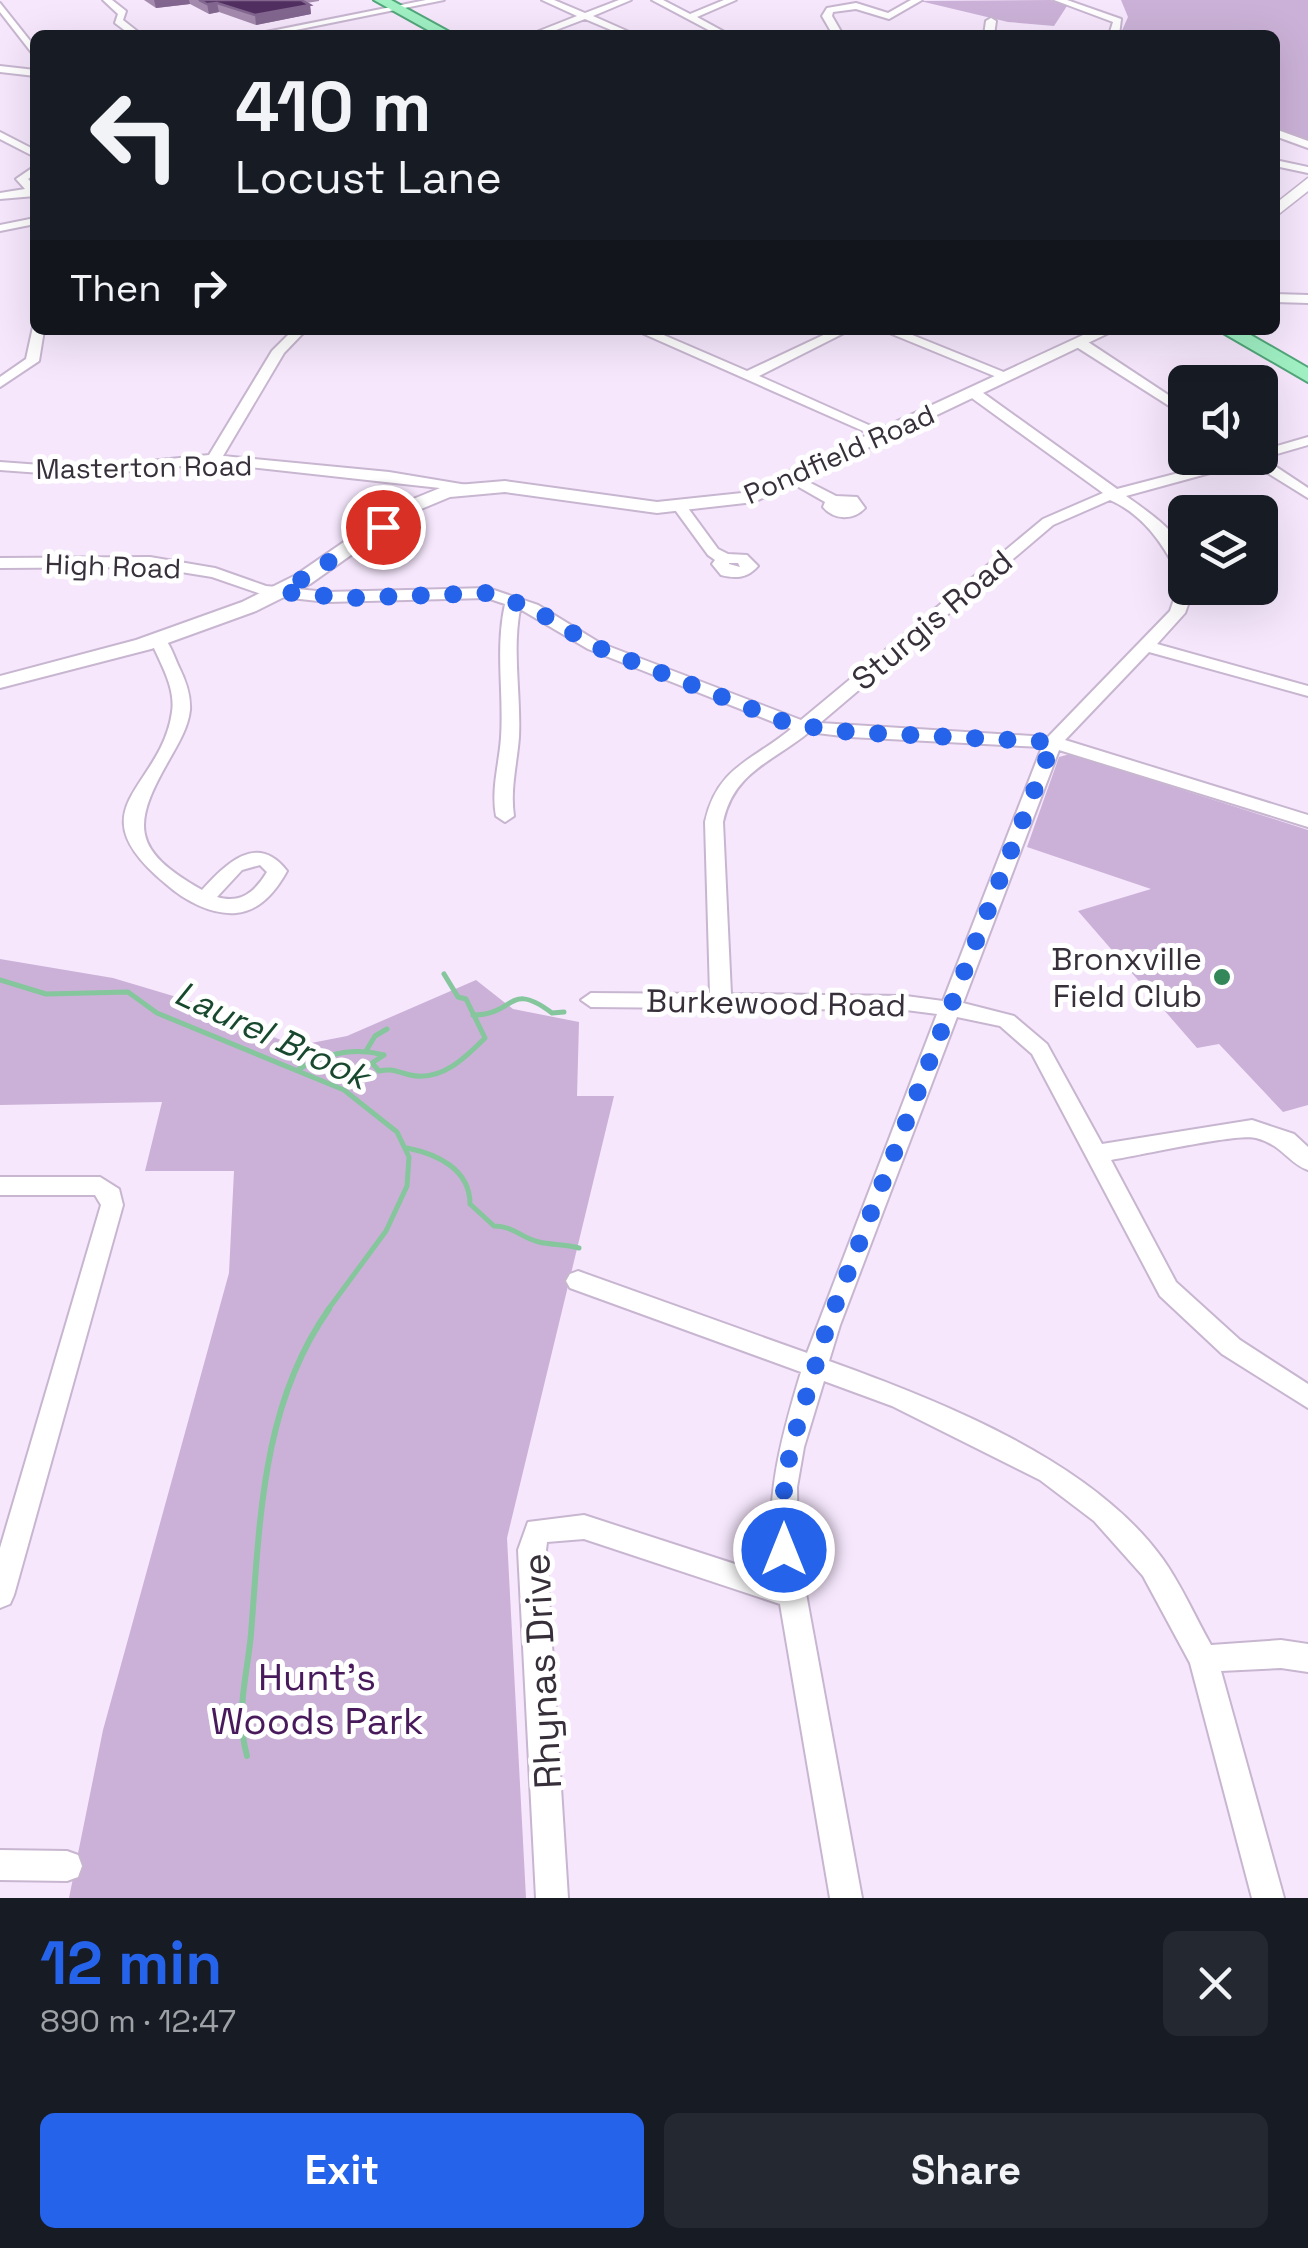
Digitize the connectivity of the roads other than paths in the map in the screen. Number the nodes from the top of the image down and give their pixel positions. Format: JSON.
{"nodes":[{"id":1,"x":108,"y":0,"type":"edge"},
{"id":2,"x":440,"y":0,"type":"edge"},
{"id":3,"x":546,"y":0,"type":"edge"},
{"id":4,"x":626,"y":0,"type":"edge"},
{"id":5,"x":656,"y":0,"type":"edge"},
{"id":6,"x":732,"y":0,"type":"edge"},
{"id":7,"x":918,"y":0,"type":"edge"},
{"id":8,"x":1058,"y":0,"type":"edge"},
{"id":9,"x":388,"y":4,"type":"edge"},
{"id":10,"x":1119,"y":4,"type":"dead end"},
{"id":11,"x":0,"y":6,"type":"edge"},
{"id":12,"x":589,"y":14,"type":"junction"},
{"id":13,"x":693,"y":16,"type":"junction"},
{"id":14,"x":889,"y":16,"type":"junction"},
{"id":15,"x":991,"y":20,"type":"dead end"},
{"id":16,"x":1118,"y":21,"type":"junction"},
{"id":17,"x":130,"y":30,"type":"edge"},
{"id":18,"x":294,"y":30,"type":"edge"},
{"id":19,"x":438,"y":30,"type":"edge"},
{"id":20,"x":547,"y":30,"type":"edge"},
{"id":21,"x":621,"y":30,"type":"edge"},
{"id":22,"x":717,"y":30,"type":"edge"},
{"id":23,"x":835,"y":30,"type":"edge"},
{"id":24,"x":883,"y":30,"type":"edge"},
{"id":25,"x":990,"y":30,"type":"edge"},
{"id":26,"x":1115,"y":30,"type":"edge"},
{"id":27,"x":30,"y":47,"type":"edge"},
{"id":28,"x":0,"y":69,"type":"edge"},
{"id":29,"x":30,"y":72,"type":"edge"},
{"id":30,"x":0,"y":134,"type":"edge"},
{"id":31,"x":1280,"y":134,"type":"edge"},
{"id":32,"x":1308,"y":145,"type":"edge"},
{"id":33,"x":30,"y":151,"type":"edge"},
{"id":34,"x":1280,"y":164,"type":"edge"},
{"id":35,"x":1308,"y":170,"type":"edge"},
{"id":36,"x":30,"y":172,"type":"edge"},
{"id":37,"x":1308,"y":183,"type":"edge"},
{"id":38,"x":30,"y":190,"type":"edge"},
{"id":39,"x":30,"y":192,"type":"edge"},
{"id":40,"x":0,"y":196,"type":"edge"},
{"id":41,"x":1280,"y":208,"type":"edge"},
{"id":42,"x":30,"y":222,"type":"edge"},
{"id":43,"x":0,"y":228,"type":"edge"},
{"id":44,"x":1280,"y":298,"type":"edge"},
{"id":45,"x":1308,"y":299,"type":"edge"},
{"id":46,"x":37,"y":335,"type":"edge"},
{"id":47,"x":295,"y":335,"type":"edge"},
{"id":48,"x":654,"y":335,"type":"edge"},
{"id":49,"x":834,"y":335,"type":"edge"},
{"id":50,"x":901,"y":335,"type":"edge"},
{"id":51,"x":1097,"y":335,"type":"edge"},
{"id":52,"x":1237,"y":335,"type":"edge"},
{"id":53,"x":1080,"y":343,"type":"junction"},
{"id":54,"x":748,"y":376,"type":"junction"},
{"id":55,"x":1308,"y":376,"type":"edge"},
{"id":56,"x":1009,"y":377,"type":"junction"},
{"id":57,"x":0,"y":382,"type":"edge"},
{"id":58,"x":974,"y":393,"type":"junction"},
{"id":59,"x":1168,"y":401,"type":"edge"},
{"id":60,"x":884,"y":436,"type":"junction"},
{"id":61,"x":1308,"y":441,"type":"edge"},
{"id":62,"x":1278,"y":450,"type":"edge"},
{"id":63,"x":214,"y":460,"type":"junction"},
{"id":64,"x":3,"y":472,"type":"edge"},
{"id":65,"x":1278,"y":473,"type":"edge"},
{"id":66,"x":1187,"y":475,"type":"edge"},
{"id":67,"x":795,"y":479,"type":"junction"},
{"id":68,"x":408,"y":480,"type":"junction"},
{"id":69,"x":462,"y":488,"type":"junction"},
{"id":70,"x":1116,"y":494,"type":"junction"},
{"id":71,"x":1308,"y":494,"type":"edge"},
{"id":72,"x":834,"y":500,"type":"dead end"},
{"id":73,"x":414,"y":505,"type":"junction"},
{"id":74,"x":680,"y":507,"type":"junction"},
{"id":75,"x":1168,"y":538,"type":"edge"},
{"id":76,"x":725,"y":559,"type":"dead end"},
{"id":77,"x":0,"y":563,"type":"edge"},
{"id":78,"x":282,"y":592,"type":"junction"},
{"id":79,"x":514,"y":600,"type":"junction"},
{"id":80,"x":1180,"y":605,"type":"edge"},
{"id":81,"x":158,"y":639,"type":"junction"},
{"id":82,"x":1143,"y":646,"type":"junction"},
{"id":83,"x":0,"y":682,"type":"edge"},
{"id":84,"x":1308,"y":691,"type":"edge"},
{"id":85,"x":805,"y":727,"type":"junction"},
{"id":86,"x":1053,"y":742,"type":"junction"},
{"id":87,"x":504,"y":816,"type":"dead end"},
{"id":88,"x":1308,"y":822,"type":"edge"},
{"id":89,"x":204,"y":900,"type":"dead end"},
{"id":90,"x":591,"y":1000,"type":"dead end"},
{"id":91,"x":721,"y":1003,"type":"junction"},
{"id":92,"x":948,"y":1009,"type":"junction"},
{"id":93,"x":1095,"y":1154,"type":"junction"},
{"id":94,"x":1308,"y":1162,"type":"edge"},
{"id":95,"x":0,"y":1186,"type":"edge"},
{"id":96,"x":578,"y":1281,"type":"dead end"},
{"id":97,"x":815,"y":1367,"type":"junction"},
{"id":98,"x":1308,"y":1397,"type":"edge"},
{"id":99,"x":0,"y":1595,"type":"edge"},
{"id":100,"x":792,"y":1595,"type":"junction"},
{"id":101,"x":1308,"y":1658,"type":"edge"},
{"id":102,"x":1203,"y":1659,"type":"junction"},
{"id":103,"x":0,"y":1865,"type":"edge"},
{"id":104,"x":68,"y":1866,"type":"dead end"},
{"id":105,"x":552,"y":1898,"type":"edge"},
{"id":106,"x":846,"y":1898,"type":"edge"},
{"id":107,"x":1268,"y":1898,"type":"edge"}],
"edges":[{"from":1,"to":17,"type":"street"},
{"from":2,"to":9,"type":"street"},
{"from":3,"to":12,"type":"street"},
{"from":4,"to":12,"type":"street"},
{"from":5,"to":13,"type":"street"},
{"from":6,"to":13,"type":"street"},
{"from":7,"to":14,"type":"street"},
{"from":8,"to":16,"type":"street"},
{"from":9,"to":18,"type":"street"},
{"from":9,"to":19,"type":"main road"},
{"from":10,"to":16,"type":"street"},
{"from":11,"to":27,"type":"street"},
{"from":12,"to":20,"type":"street"},
{"from":12,"to":21,"type":"street"},
{"from":13,"to":22,"type":"street"},
{"from":14,"to":23,"type":"street"},
{"from":14,"to":24,"type":"street"},
{"from":15,"to":25,"type":"street"},
{"from":16,"to":26,"type":"street"},
{"from":28,"to":29,"type":"street"},
{"from":30,"to":33,"type":"street"},
{"from":31,"to":32,"type":"street"},
{"from":34,"to":35,"type":"street"},
{"from":36,"to":38,"type":"street"},
{"from":37,"to":41,"type":"main road"},
{"from":39,"to":40,"type":"street"},
{"from":42,"to":43,"type":"street"},
{"from":44,"to":45,"type":"street"},
{"from":46,"to":57,"type":"street"},
{"from":47,"to":63,"type":"street"},
{"from":48,"to":54,"type":"street"},
{"from":49,"to":54,"type":"street"},
{"from":50,"to":56,"type":"street"},
{"from":51,"to":53,"type":"street","name":"Pondfield Road"},
{"from":52,"to":55,"type":"main road"},
{"from":53,"to":56,"type":"street","name":"Pondfield Road"},
{"from":53,"to":59,"type":"street"},
{"from":54,"to":60,"type":"street"},
{"from":56,"to":58,"type":"street","name":"Pondfield Road"},
{"from":58,"to":60,"type":"street","name":"Pondfield Road"},
{"from":58,"to":70,"type":"street"},
{"from":60,"to":67,"type":"street","name":"Pondfield Road"},
{"from":61,"to":62,"type":"street","name":"Sturgis Road"},
{"from":63,"to":64,"type":"street","name":"Masterton Road"},
{"from":63,"to":68,"type":"street","name":"Masterton Road"},
{"from":65,"to":71,"type":"street"},
{"from":66,"to":70,"type":"street","name":"Sturgis Road"},
{"from":67,"to":72,"type":"street"},
{"from":67,"to":74,"type":"street","name":"Pondfield Road"},
{"from":68,"to":69,"type":"street","name":"Masterton Road"},
{"from":68,"to":73,"type":"street"},
{"from":69,"to":73,"type":"street","name":"Pondfield Road"},
{"from":69,"to":74,"type":"street","name":"Pondfield Road"},
{"from":70,"to":75,"type":"street"},
{"from":70,"to":85,"type":"street","name":"Sturgis Road"},
{"from":73,"to":78,"type":"street","name":"Pondfield Road"},
{"from":74,"to":76,"type":"street"},
{"from":77,"to":78,"type":"street","name":"High Road"},
{"from":78,"to":79,"type":"street","name":"High Road"},
{"from":78,"to":81,"type":"street","name":"Pondfield Road"},
{"from":79,"to":85,"type":"street"},
{"from":79,"to":87,"type":"street"},
{"from":80,"to":82,"type":"street"},
{"from":81,"to":83,"type":"street","name":"Pondfield Road"},
{"from":81,"to":89,"type":"street"},
{"from":82,"to":84,"type":"street"},
{"from":82,"to":86,"type":"street"},
{"from":85,"to":86,"type":"street"},
{"from":85,"to":91,"type":"street","name":"Sturgis Road"},
{"from":86,"to":88,"type":"street"},
{"from":86,"to":92,"type":"street"},
{"from":90,"to":91,"type":"street","name":"Burkewood Road"},
{"from":91,"to":92,"type":"street","name":"Burkewood Road"},
{"from":92,"to":93,"type":"street","name":"Burkewood Road"},
{"from":92,"to":97,"type":"street"},
{"from":93,"to":94,"type":"street"},
{"from":93,"to":98,"type":"street","name":"Burkewood Road"},
{"from":95,"to":99,"type":"street"},
{"from":96,"to":97,"type":"street"},
{"from":97,"to":100,"type":"street"},
{"from":97,"to":102,"type":"street"},
{"from":100,"to":105,"type":"street","name":"Rhynas Drive"},
{"from":100,"to":106,"type":"street"},
{"from":101,"to":102,"type":"street"},
{"from":102,"to":107,"type":"street"},
{"from":103,"to":104,"type":"street"}]}
